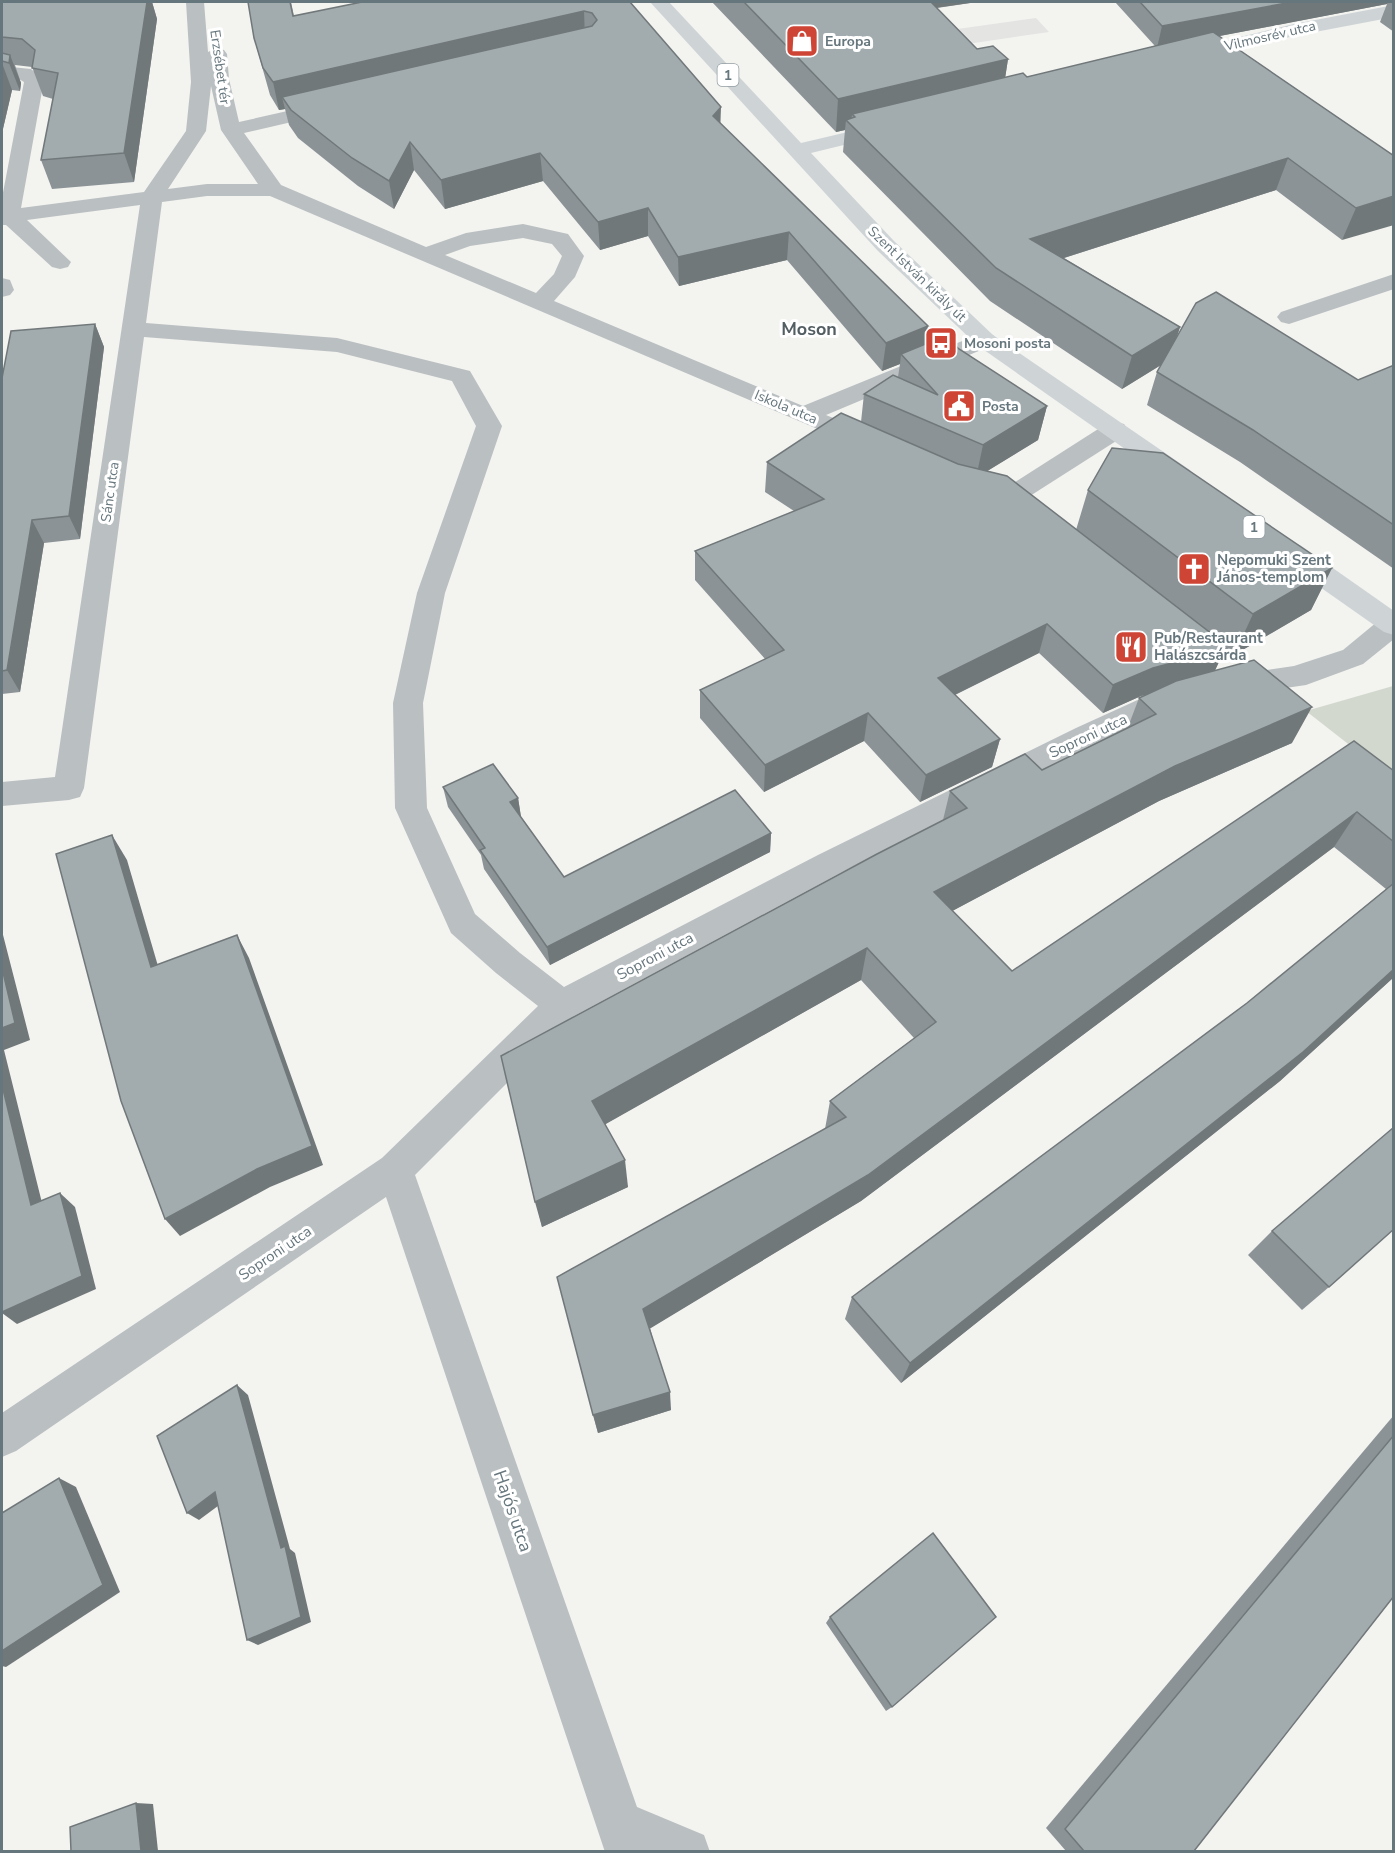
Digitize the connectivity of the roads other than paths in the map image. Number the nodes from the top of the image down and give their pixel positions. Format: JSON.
{"nodes":[{"id":1,"x":195,"y":2,"type":"edge"},
{"id":2,"x":212,"y":2,"type":"edge"},
{"id":3,"x":659,"y":2,"type":"edge"},
{"id":4,"x":1394,"y":11,"type":"edge"},
{"id":5,"x":1167,"y":61,"type":"edge"},
{"id":6,"x":2,"y":72,"type":"edge"},
{"id":7,"x":345,"y":104,"type":"edge"},
{"id":8,"x":901,"y":125,"type":"edge"},
{"id":9,"x":231,"y":130,"type":"junction"},
{"id":10,"x":797,"y":150,"type":"junction"},
{"id":11,"x":273,"y":190,"type":"junction"},
{"id":12,"x":152,"y":196,"type":"junction"},
{"id":13,"x":5,"y":218,"type":"edge"},
{"id":14,"x":423,"y":255,"type":"junction"},
{"id":15,"x":60,"y":262,"type":"dead end"},
{"id":16,"x":1394,"y":281,"type":"edge"},
{"id":17,"x":2,"y":285,"type":"edge"},
{"id":18,"x":2,"y":290,"type":"edge"},
{"id":19,"x":540,"y":302,"type":"junction"},
{"id":20,"x":1289,"y":317,"type":"dead end"},
{"id":21,"x":133,"y":329,"type":"junction"},
{"id":22,"x":985,"y":340,"type":"junction"},
{"id":23,"x":803,"y":415,"type":"junction"},
{"id":24,"x":1115,"y":430,"type":"junction"},
{"id":25,"x":893,"y":454,"type":"edge"},
{"id":26,"x":1201,"y":490,"type":"edge"},
{"id":27,"x":1010,"y":500,"type":"edge"},
{"id":28,"x":1268,"y":537,"type":"edge"},
{"id":29,"x":1393,"y":624,"type":"edge"},
{"id":30,"x":2,"y":794,"type":"edge"},
{"id":31,"x":562,"y":1005,"type":"junction"},
{"id":32,"x":396,"y":1170,"type":"junction"},
{"id":33,"x":2,"y":1437,"type":"edge"},
{"id":34,"x":625,"y":1838,"type":"edge"},
{"id":35,"x":687,"y":1851,"type":"edge"}],
"edges":[{"from":1,"to":12,"type":"street","name":"Erzsébet tér"},
{"from":2,"to":9,"type":"street","name":"Erzsébet tér"},
{"from":3,"to":10,"type":"main road","name":"Szent István király út","number":"1"},
{"from":4,"to":5,"type":"main road","name":"Vilmosrév utca"},
{"from":6,"to":13,"type":"street"},
{"from":7,"to":9,"type":"street"},
{"from":8,"to":10,"type":"main road"},
{"from":9,"to":11,"type":"street","name":"Erzsébet tér"},
{"from":10,"to":22,"type":"main road","name":"Szent István király út","number":"1"},
{"from":11,"to":12,"type":"street"},
{"from":11,"to":14,"type":"street"},
{"from":12,"to":13,"type":"street"},
{"from":12,"to":21,"type":"street","name":"Sánc utca"},
{"from":13,"to":15,"type":"street"},
{"from":14,"to":19,"type":"street","name":"Iskola utca"},
{"from":14,"to":19,"type":"street"},
{"from":16,"to":20,"type":"street"},
{"from":17,"to":18,"type":"street"},
{"from":19,"to":23,"type":"street","name":"Iskola utca"},
{"from":21,"to":30,"type":"street","name":"Sánc utca"},
{"from":21,"to":31,"type":"street"},
{"from":22,"to":23,"type":"street"},
{"from":22,"to":24,"type":"main road","name":"Szent István király út","number":"1"},
{"from":23,"to":25,"type":"street","name":"Iskola utca"},
{"from":24,"to":26,"type":"main road","name":"Szent István király út","number":"1"},
{"from":24,"to":27,"type":"street"},
{"from":28,"to":29,"type":"main road","number":"1"},
{"from":29,"to":31,"type":"street","name":"Soproni utca"},
{"from":31,"to":32,"type":"street","name":"Soproni utca"},
{"from":32,"to":33,"type":"street","name":"Soproni utca"},
{"from":32,"to":34,"type":"street","name":"Hajós utca"},
{"from":34,"to":35,"type":"street"}]}
